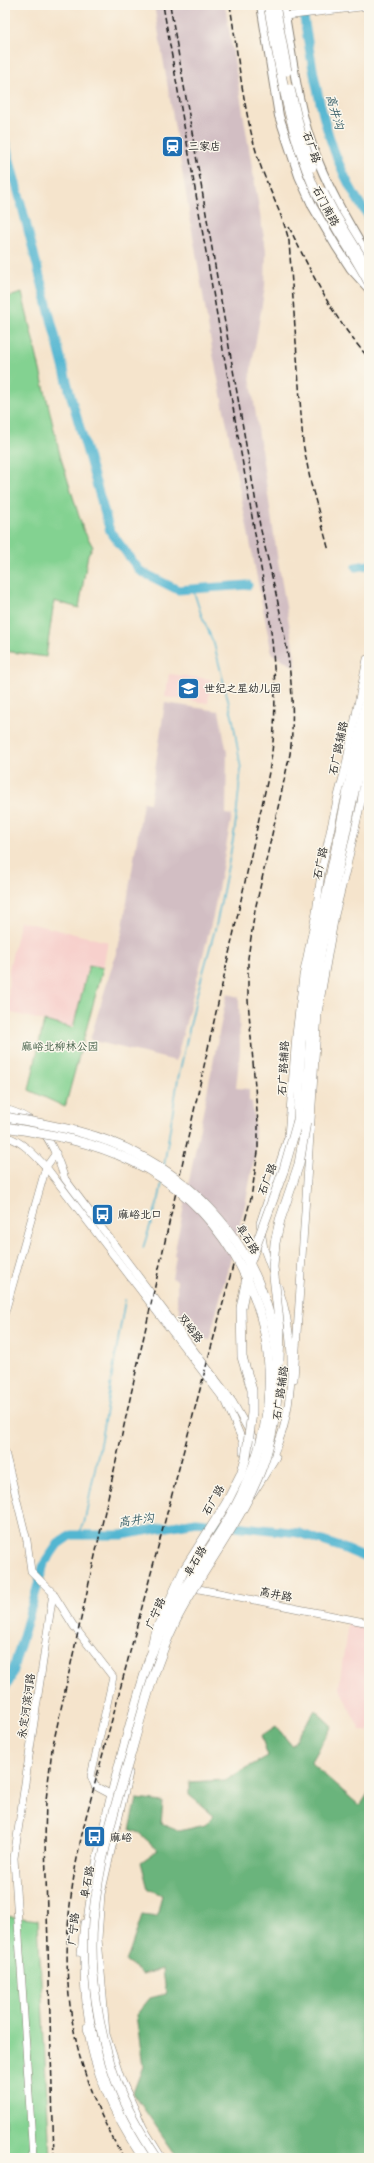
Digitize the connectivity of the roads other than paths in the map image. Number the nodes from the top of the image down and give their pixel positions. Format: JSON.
{"nodes":[{"id":1,"x":261,"y":5,"type":"edge"},
{"id":2,"x":268,"y":5,"type":"edge"},
{"id":3,"x":276,"y":5,"type":"edge"},
{"id":4,"x":283,"y":5,"type":"edge"},
{"id":5,"x":369,"y":6,"type":"edge"},
{"id":6,"x":285,"y":16,"type":"junction"},
{"id":7,"x":336,"y":246,"type":"junction"},
{"id":8,"x":366,"y":248,"type":"edge"},
{"id":9,"x":369,"y":258,"type":"edge"},
{"id":10,"x":369,"y":270,"type":"edge"},
{"id":11,"x":369,"y":283,"type":"edge"},
{"id":12,"x":369,"y":289,"type":"edge"},
{"id":13,"x":369,"y":659,"type":"edge"},
{"id":14,"x":369,"y":688,"type":"edge"},
{"id":15,"x":369,"y":720,"type":"edge"},
{"id":16,"x":369,"y":746,"type":"edge"},
{"id":17,"x":367,"y":756,"type":"junction"},
{"id":18,"x":345,"y":769,"type":"junction"},
{"id":19,"x":340,"y":854,"type":"junction"},
{"id":20,"x":325,"y":897,"type":"junction"},
{"id":21,"x":5,"y":1109,"type":"edge"},
{"id":22,"x":5,"y":1118,"type":"edge"},
{"id":23,"x":302,"y":1121,"type":"junction"},
{"id":24,"x":5,"y":1127,"type":"edge"},
{"id":25,"x":5,"y":1136,"type":"edge"},
{"id":26,"x":56,"y":1153,"type":"junction"},
{"id":27,"x":46,"y":1166,"type":"junction"},
{"id":28,"x":5,"y":1312,"type":"edge"},
{"id":29,"x":288,"y":1328,"type":"junction"},
{"id":30,"x":298,"y":1328,"type":"junction"},
{"id":31,"x":279,"y":1378,"type":"junction"},
{"id":32,"x":5,"y":1452,"type":"edge"},
{"id":33,"x":256,"y":1457,"type":"junction"},
{"id":34,"x":243,"y":1510,"type":"junction"},
{"id":35,"x":180,"y":1584,"type":"junction"},
{"id":36,"x":194,"y":1589,"type":"junction"},
{"id":37,"x":54,"y":1593,"type":"junction"},
{"id":38,"x":369,"y":1623,"type":"edge"},
{"id":39,"x":150,"y":1657,"type":"junction"},
{"id":40,"x":110,"y":1794,"type":"junction"},
{"id":41,"x":33,"y":2158,"type":"edge"},
{"id":42,"x":142,"y":2158,"type":"edge"},
{"id":43,"x":148,"y":2158,"type":"edge"},
{"id":44,"x":157,"y":2158,"type":"edge"},
{"id":45,"x":162,"y":2158,"type":"edge"}],
"edges":[{"from":1,"to":7,"type":"main road","name":"石门南路"},
{"from":2,"to":11,"type":"main road","name":"石广路","bridge":true},
{"from":3,"to":10,"type":"main road","name":"石广路","bridge":true},
{"from":4,"to":6,"type":"main road","name":"石门南路"},
{"from":5,"to":6,"type":"street"},
{"from":6,"to":8,"type":"main road","name":"石门南路"},
{"from":7,"to":8,"type":"street"},
{"from":7,"to":12,"type":"main road","name":"石门南路"},
{"from":8,"to":9,"type":"main road","name":"石门南路"},
{"from":13,"to":18,"type":"street","name":"石广路辅路"},
{"from":14,"to":20,"type":"main road","name":"石广路"},
{"from":15,"to":19,"type":"main road","name":"石广路"},
{"from":16,"to":17,"type":"street","name":"石广路辅路"},
{"from":17,"to":19,"type":"main road"},
{"from":17,"to":30,"type":"street","name":"石广路辅路"},
{"from":18,"to":20,"type":"main road"},
{"from":18,"to":29,"type":"street","name":"石广路辅路"},
{"from":19,"to":23,"type":"main road","name":"石广路"},
{"from":20,"to":23,"type":"main road","name":"石广路"},
{"from":21,"to":26,"type":"street","name":"双峪路"},
{"from":22,"to":31,"type":"main road","name":"阜石路","bridge":true},
{"from":23,"to":31,"type":"main road","name":"石广路","bridge":true},
{"from":23,"to":39,"type":"main road","name":"石广路","bridge":true},
{"from":24,"to":39,"type":"main road","name":"阜石路","bridge":true},
{"from":25,"to":27,"type":"street","name":"双峪路"},
{"from":26,"to":27,"type":"street"},
{"from":26,"to":33,"type":"street","name":"双峪路"},
{"from":27,"to":28,"type":"street"},
{"from":27,"to":35,"type":"street","name":"双峪路","bridge":true},
{"from":29,"to":30,"type":"street"},
{"from":29,"to":33,"type":"street","name":"石广路辅路"},
{"from":30,"to":34,"type":"street","name":"石广路辅路"},
{"from":31,"to":44,"type":"main road","name":"阜石路","bridge":true},
{"from":32,"to":37,"type":"street"},
{"from":33,"to":34,"type":"street","name":"双峪路"},
{"from":34,"to":36,"type":"street","name":"双峪路","bridge":true},
{"from":35,"to":36,"type":"street","name":"高井路"},
{"from":35,"to":40,"type":"street","name":"广宁路"},
{"from":36,"to":38,"type":"street","name":"高井路"},
{"from":36,"to":45,"type":"street","name":"广宁路"},
{"from":37,"to":40,"type":"street"},
{"from":37,"to":41,"type":"street","name":"永定河滨河路"},
{"from":39,"to":43,"type":"main road","name":"阜石路"},
{"from":40,"to":42,"type":"street","name":"广宁路"}]}
